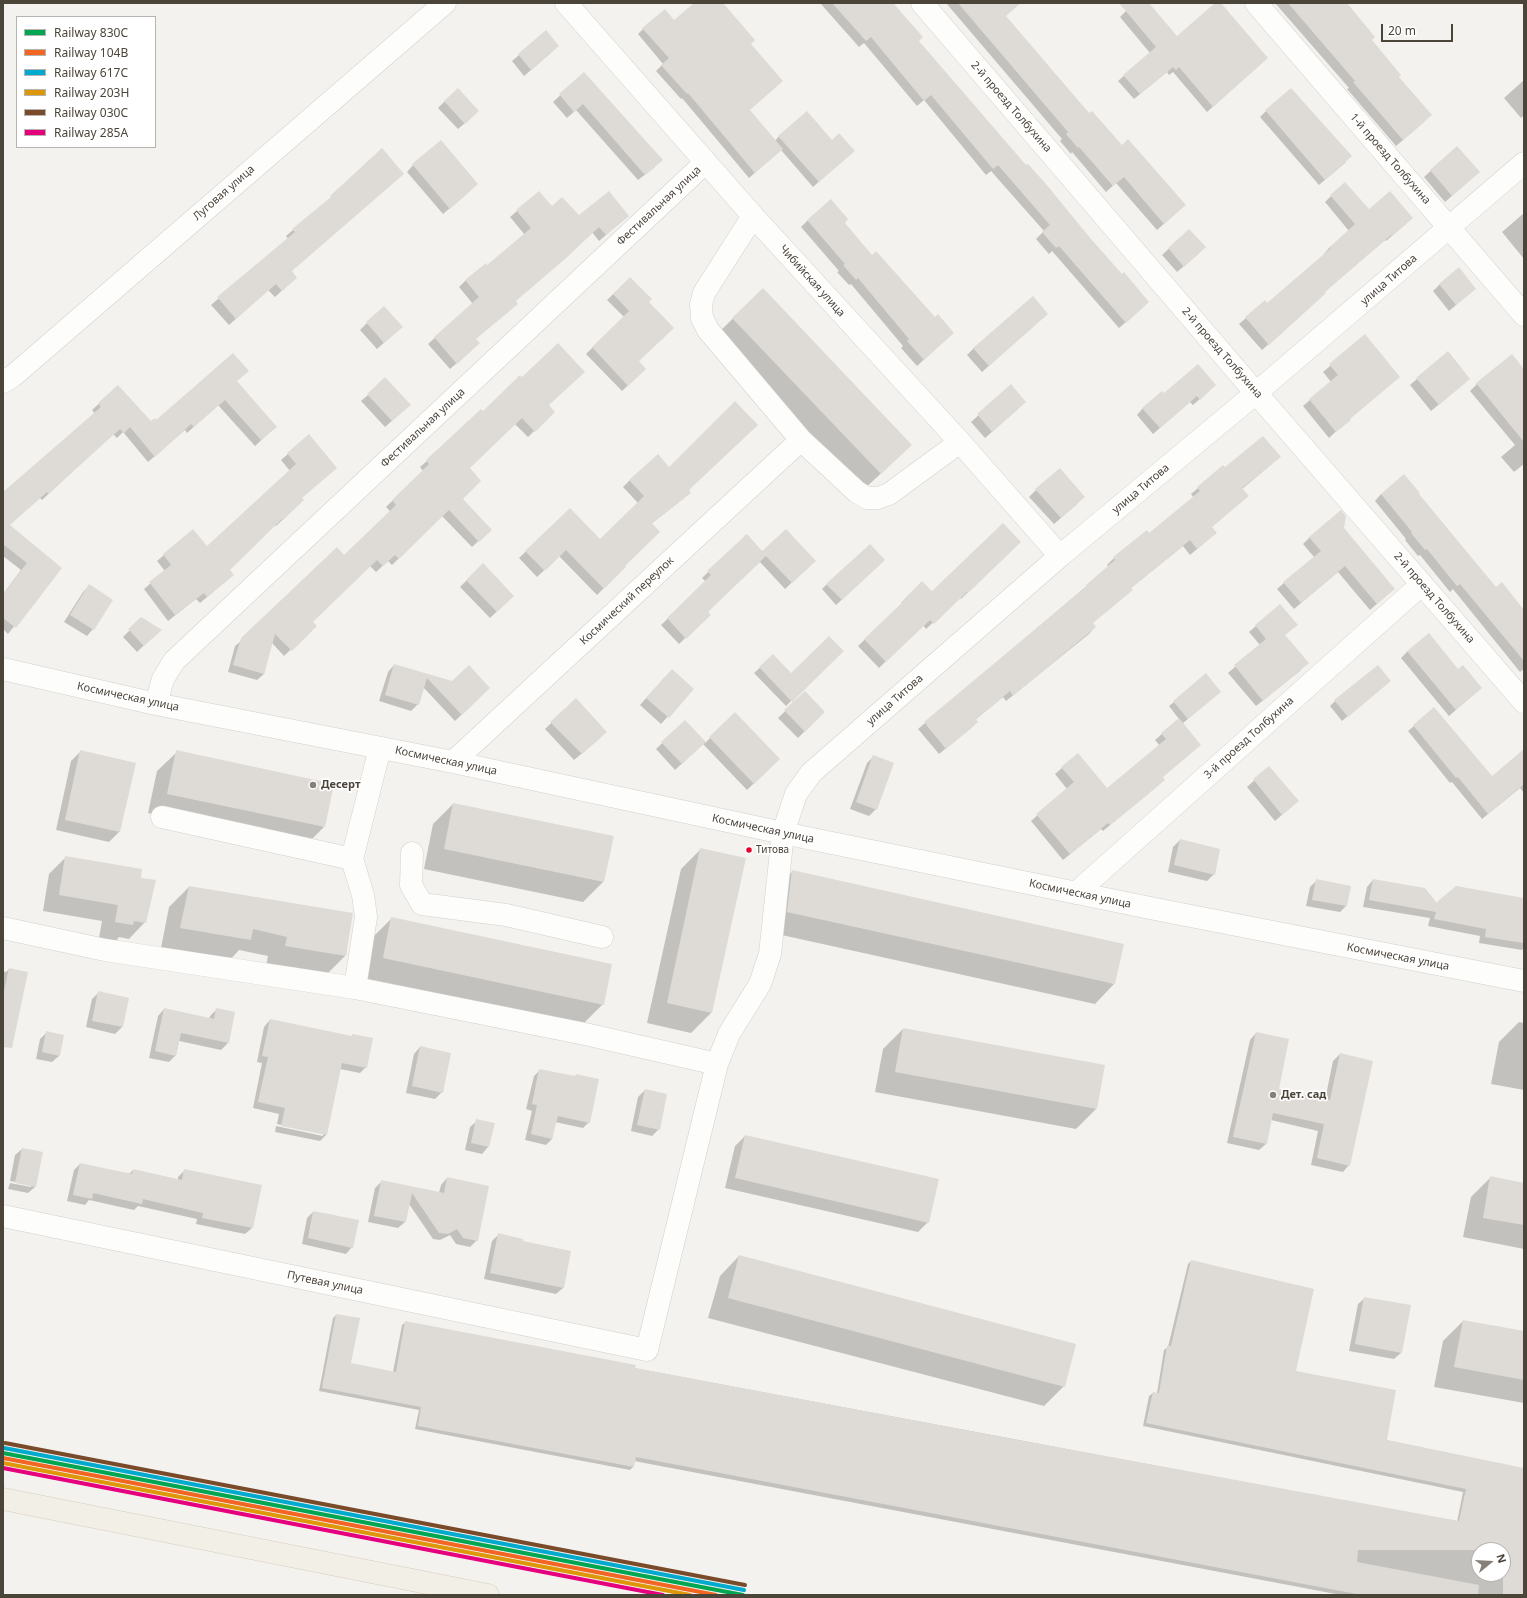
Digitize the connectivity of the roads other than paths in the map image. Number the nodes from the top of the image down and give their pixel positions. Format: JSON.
{"nodes":[{"id":1,"x":444,"y":3,"type":"edge"},
{"id":2,"x":566,"y":3,"type":"edge"},
{"id":3,"x":922,"y":3,"type":"edge"},
{"id":4,"x":1256,"y":3,"type":"edge"},
{"id":5,"x":706,"y":162,"type":"junction"},
{"id":6,"x":1524,"y":163,"type":"edge"},
{"id":7,"x":753,"y":216,"type":"junction"},
{"id":8,"x":1449,"y":228,"type":"junction"},
{"id":9,"x":1524,"y":315,"type":"edge"},
{"id":10,"x":3,"y":382,"type":"edge"},
{"id":11,"x":1256,"y":393,"type":"junction"},
{"id":12,"x":801,"y":440,"type":"junction"},
{"id":13,"x":960,"y":442,"type":"junction"},
{"id":14,"x":1060,"y":556,"type":"junction"},
{"id":15,"x":1422,"y":584,"type":"junction"},
{"id":16,"x":3,"y":669,"type":"edge"},
{"id":17,"x":1524,"y":702,"type":"edge"},
{"id":18,"x":156,"y":704,"type":"junction"},
{"id":19,"x":380,"y":748,"type":"junction"},
{"id":20,"x":454,"y":762,"type":"junction"},
{"id":21,"x":162,"y":817,"type":"dead end"},
{"id":22,"x":783,"y":833,"type":"junction"},
{"id":23,"x":412,"y":853,"type":"dead end"},
{"id":24,"x":352,"y":859,"type":"junction"},
{"id":25,"x":1076,"y":893,"type":"junction"},
{"id":26,"x":3,"y":928,"type":"edge"},
{"id":27,"x":602,"y":937,"type":"dead end"},
{"id":28,"x":1524,"y":981,"type":"edge"},
{"id":29,"x":355,"y":988,"type":"junction"},
{"id":30,"x":717,"y":1064,"type":"junction"},
{"id":31,"x":3,"y":1216,"type":"edge"},
{"id":32,"x":647,"y":1350,"type":"joint"},
{"id":33,"x":3,"y":1499,"type":"edge"},
{"id":34,"x":488,"y":1595,"type":"edge"}],
"edges":[{"from":1,"to":10,"type":"street","name":"Луговая улица"},
{"from":2,"to":5,"type":"street","name":"Чибийская улица"},
{"from":3,"to":11,"type":"street","name":"2-й проезд Толбухина"},
{"from":4,"to":8,"type":"street","name":"1-й проезд Толбухина"},
{"from":5,"to":7,"type":"street","name":"Чибийская улица"},
{"from":5,"to":18,"type":"street","name":"Фестивальная улица"},
{"from":6,"to":8,"type":"street","name":"улица Титова"},
{"from":7,"to":12,"type":"street"},
{"from":7,"to":13,"type":"street","name":"Чибийская улица"},
{"from":8,"to":9,"type":"street","name":"1-й проезд Толбухина"},
{"from":8,"to":11,"type":"street","name":"улица Титова"},
{"from":11,"to":14,"type":"street","name":"улица Титова"},
{"from":11,"to":15,"type":"street","name":"2-й проезд Толбухина"},
{"from":12,"to":13,"type":"street"},
{"from":12,"to":20,"type":"street","name":"Космический переулок"},
{"from":13,"to":14,"type":"street","name":"Чибийская улица"},
{"from":14,"to":22,"type":"street","name":"улица Титова"},
{"from":15,"to":17,"type":"street","name":"2-й проезд Толбухина"},
{"from":15,"to":25,"type":"street","name":"3-й проезд Толбухина"},
{"from":16,"to":18,"type":"street","name":"Космическая улица"},
{"from":18,"to":19,"type":"street","name":"Космическая улица"},
{"from":19,"to":20,"type":"street","name":"Космическая улица"},
{"from":19,"to":24,"type":"street"},
{"from":20,"to":22,"type":"street","name":"Космическая улица"},
{"from":21,"to":24,"type":"street"},
{"from":22,"to":25,"type":"street","name":"Космическая улица"},
{"from":22,"to":30,"type":"street","name":"улица Титова"},
{"from":23,"to":27,"type":"street"},
{"from":24,"to":29,"type":"street"},
{"from":25,"to":28,"type":"street","name":"Космическая улица"},
{"from":26,"to":29,"type":"street"},
{"from":29,"to":30,"type":"street"},
{"from":30,"to":32,"type":"street","name":"улица Титова"},
{"from":31,"to":32,"type":"street","name":"Путевая улица"},
{"from":33,"to":34,"type":"main road"}]}
